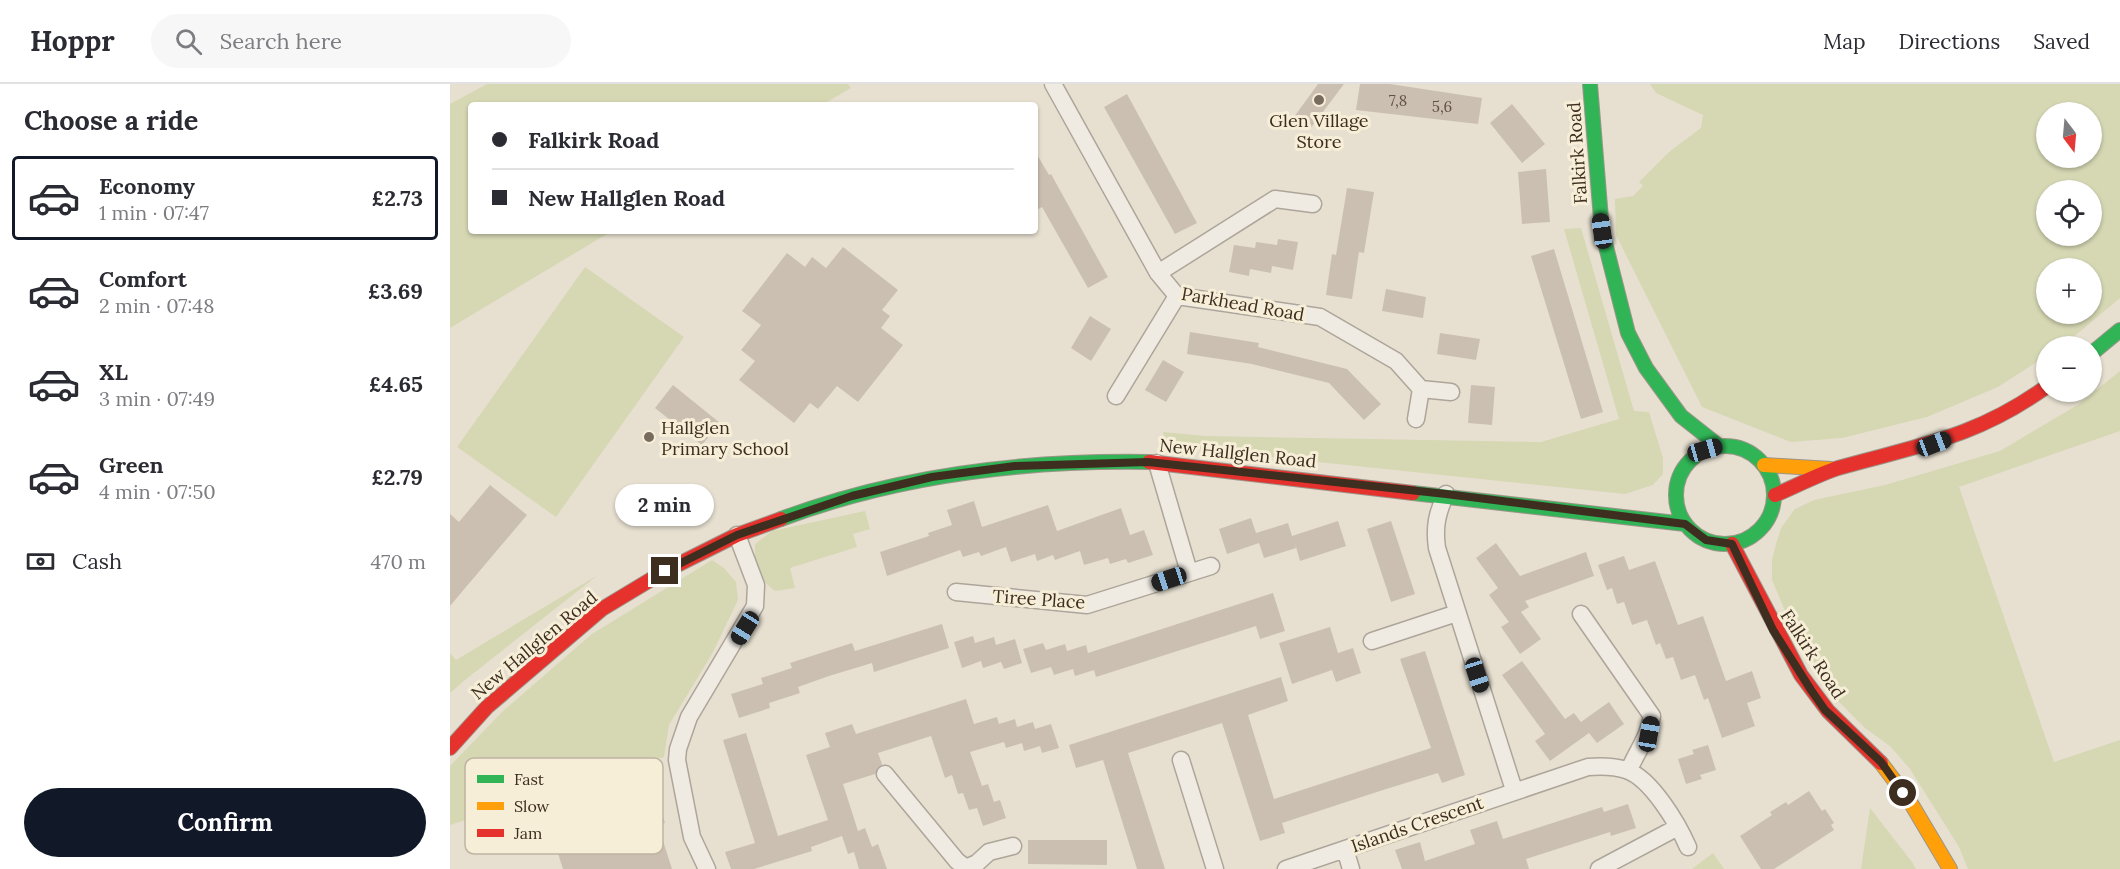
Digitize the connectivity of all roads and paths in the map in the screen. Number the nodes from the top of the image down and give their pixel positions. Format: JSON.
{"nodes":[{"id":1,"x":1053,"y":84,"type":"edge"},
{"id":2,"x":1590,"y":84,"type":"edge"},
{"id":3,"x":1313,"y":204,"type":"dead end"},
{"id":4,"x":1158,"y":273,"type":"junction"},
{"id":5,"x":1177,"y":296,"type":"junction"},
{"id":6,"x":2120,"y":330,"type":"edge"},
{"id":7,"x":2102,"y":345,"type":"edge"},
{"id":8,"x":1421,"y":389,"type":"junction"},
{"id":9,"x":1451,"y":392,"type":"dead end"},
{"id":10,"x":2036,"y":394,"type":"edge"},
{"id":11,"x":1116,"y":396,"type":"dead end"},
{"id":12,"x":1681,"y":416,"type":"junction"},
{"id":13,"x":1416,"y":419,"type":"dead end"},
{"id":14,"x":1719,"y":446,"type":"junction"},
{"id":15,"x":1690,"y":447,"type":"junction"},
{"id":16,"x":1157,"y":463,"type":"junction"},
{"id":17,"x":1764,"y":465,"type":"junction"},
{"id":18,"x":1836,"y":469,"type":"junction"},
{"id":19,"x":1446,"y":494,"type":"junction"},
{"id":20,"x":1775,"y":495,"type":"junction"},
{"id":21,"x":1665,"y":500,"type":"junction"},
{"id":22,"x":1634,"y":516,"type":"junction"},
{"id":23,"x":1685,"y":524,"type":"junction"},
{"id":24,"x":737,"y":535,"type":"junction"},
{"id":25,"x":1752,"y":537,"type":"junction"},
{"id":26,"x":1732,"y":544,"type":"junction"},
{"id":27,"x":1210,"y":566,"type":"dead end"},
{"id":28,"x":1189,"y":572,"type":"junction"},
{"id":29,"x":1751,"y":580,"type":"junction"},
{"id":30,"x":956,"y":592,"type":"dead end"},
{"id":31,"x":1457,"y":613,"type":"junction"},
{"id":32,"x":1581,"y":614,"type":"dead end"},
{"id":33,"x":1372,"y":641,"type":"dead end"},
{"id":34,"x":450,"y":748,"type":"edge"},
{"id":35,"x":1181,"y":760,"type":"dead end"},
{"id":36,"x":1629,"y":770,"type":"junction"},
{"id":37,"x":885,"y":774,"type":"dead end"},
{"id":38,"x":1514,"y":790,"type":"junction"},
{"id":39,"x":1678,"y":827,"type":"junction"},
{"id":40,"x":1013,"y":846,"type":"dead end"},
{"id":41,"x":1688,"y":847,"type":"dead end"},
{"id":42,"x":1345,"y":849,"type":"junction"},
{"id":43,"x":966,"y":868,"type":"edge"},
{"id":44,"x":707,"y":869,"type":"edge"},
{"id":45,"x":1215,"y":869,"type":"edge"},
{"id":46,"x":1286,"y":869,"type":"edge"},
{"id":47,"x":1351,"y":869,"type":"edge"},
{"id":48,"x":1599,"y":869,"type":"edge"},
{"id":49,"x":1950,"y":869,"type":"edge"}],
"edges":[{"from":1,"to":4,"type":"street","name":"Parkhead Road"},
{"from":2,"to":12,"type":"street","name":"Falkirk Road"},
{"from":3,"to":4,"type":"street"},
{"from":4,"to":5,"type":"street","name":"Parkhead Road"},
{"from":5,"to":8,"type":"street","name":"Parkhead Road"},
{"from":5,"to":11,"type":"street"},
{"from":6,"to":7,"type":"street"},
{"from":8,"to":9,"type":"street"},
{"from":8,"to":13,"type":"street"},
{"from":10,"to":18,"type":"street"},
{"from":12,"to":14,"type":"street","name":"Falkirk Road"},
{"from":12,"to":15,"type":"street","name":"Falkirk Road"},
{"from":14,"to":15,"type":"street"},
{"from":14,"to":17,"type":"street"},
{"from":15,"to":21,"type":"street"},
{"from":16,"to":19,"type":"street","name":"New Hallglen Road"},
{"from":16,"to":24,"type":"street","name":"New Hallglen Road"},
{"from":16,"to":28,"type":"street"},
{"from":17,"to":18,"type":"street"},
{"from":17,"to":20,"type":"street"},
{"from":18,"to":20,"type":"street"},
{"from":19,"to":22,"type":"street","name":"New Hallglen Road"},
{"from":19,"to":31,"type":"street"},
{"from":20,"to":25,"type":"street"},
{"from":21,"to":22,"type":"street"},
{"from":21,"to":23,"type":"street"},
{"from":22,"to":23,"type":"street","name":"New Hallglen Road"},
{"from":23,"to":26,"type":"street"},
{"from":24,"to":34,"type":"street","name":"New Hallglen Road"},
{"from":24,"to":44,"type":"street"},
{"from":25,"to":26,"type":"street"},
{"from":25,"to":29,"type":"street","name":"Falkirk Road"},
{"from":26,"to":29,"type":"street","name":"Falkirk Road"},
{"from":27,"to":28,"type":"street","name":"Tiree Place"},
{"from":28,"to":30,"type":"street","name":"Tiree Place"},
{"from":29,"to":49,"type":"street","name":"Falkirk Road"},
{"from":31,"to":33,"type":"street"},
{"from":31,"to":38,"type":"street"},
{"from":32,"to":36,"type":"street"},
{"from":35,"to":45,"type":"street"},
{"from":36,"to":38,"type":"street","name":"Islands Crescent"},
{"from":36,"to":39,"type":"street"},
{"from":37,"to":43,"type":"street"},
{"from":38,"to":42,"type":"street","name":"Islands Crescent"},
{"from":39,"to":41,"type":"street"},
{"from":39,"to":48,"type":"street"},
{"from":40,"to":43,"type":"street"},
{"from":42,"to":46,"type":"street","name":"Islands Crescent"},
{"from":42,"to":47,"type":"street"}]}
